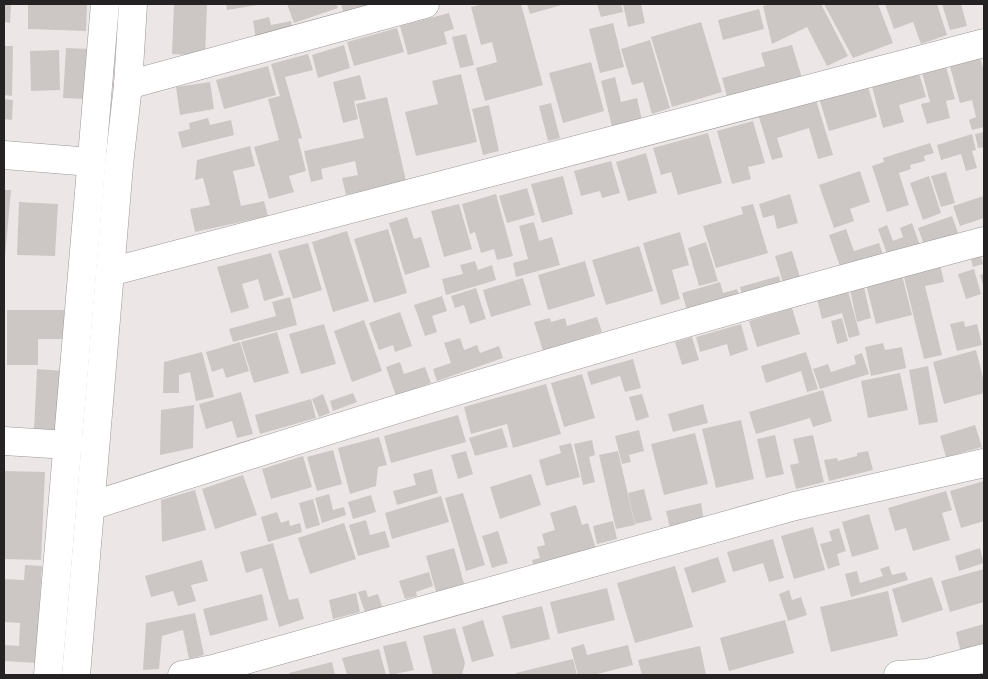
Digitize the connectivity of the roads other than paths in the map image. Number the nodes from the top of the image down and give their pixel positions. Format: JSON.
{"nodes":[{"id":1,"x":105,"y":4,"type":"edge"},
{"id":2,"x":133,"y":4,"type":"edge"},
{"id":3,"x":425,"y":4,"type":"edge"},
{"id":4,"x":984,"y":43,"type":"edge"},
{"id":5,"x":128,"y":85,"type":"junction"},
{"id":6,"x":4,"y":156,"type":"edge"},
{"id":7,"x":91,"y":162,"type":"junction"},
{"id":8,"x":984,"y":241,"type":"edge"},
{"id":9,"x":110,"y":272,"type":"junction"},
{"id":10,"x":4,"y":441,"type":"edge"},
{"id":11,"x":68,"y":445,"type":"junction"},
{"id":12,"x":984,"y":463,"type":"edge"},
{"id":13,"x":91,"y":506,"type":"junction"},
{"id":14,"x":984,"y":658,"type":"edge"},
{"id":15,"x":48,"y":675,"type":"edge"},
{"id":16,"x":76,"y":675,"type":"edge"},
{"id":17,"x":182,"y":675,"type":"edge"},
{"id":18,"x":898,"y":675,"type":"edge"}],
"edges":[{"from":1,"to":7,"type":"street"},
{"from":2,"to":5,"type":"street"},
{"from":3,"to":5,"type":"street"},
{"from":4,"to":9,"type":"street"},
{"from":5,"to":9,"type":"street"},
{"from":6,"to":7,"type":"street"},
{"from":7,"to":11,"type":"street"},
{"from":8,"to":13,"type":"street"},
{"from":9,"to":13,"type":"street"},
{"from":10,"to":11,"type":"street"},
{"from":11,"to":15,"type":"street"},
{"from":12,"to":17,"type":"street"},
{"from":13,"to":16,"type":"street"},
{"from":14,"to":18,"type":"street"}]}
